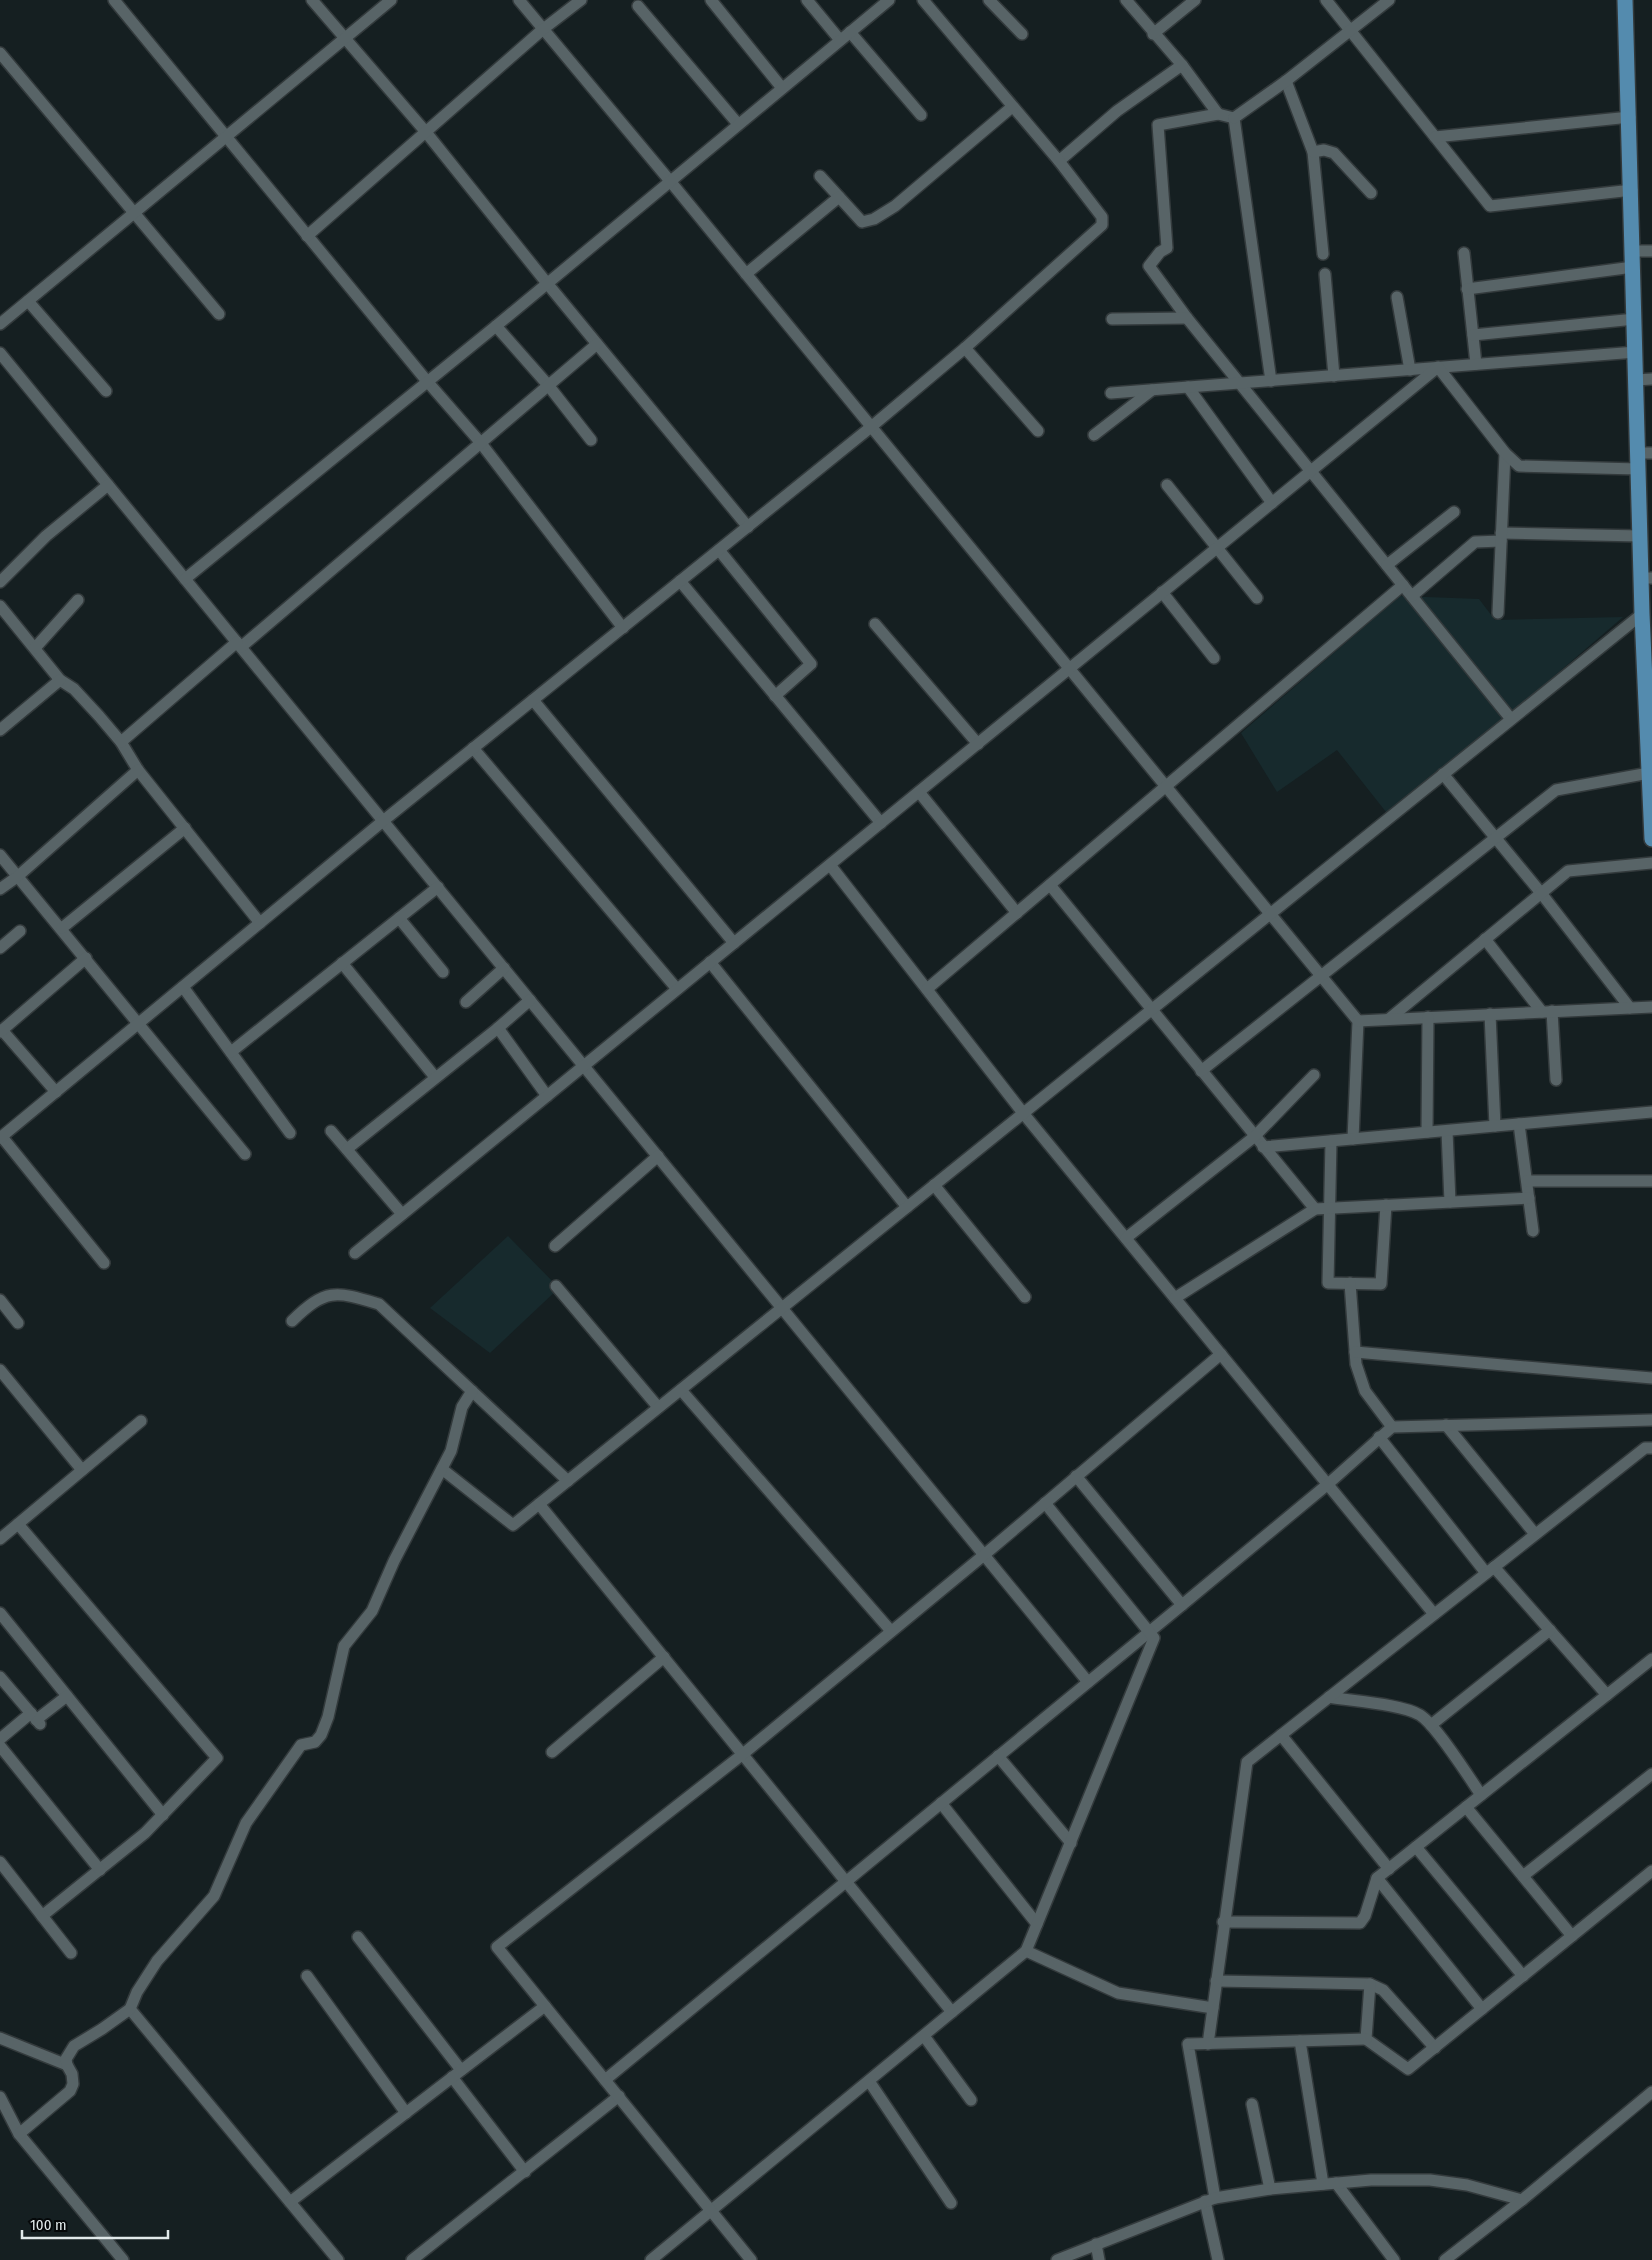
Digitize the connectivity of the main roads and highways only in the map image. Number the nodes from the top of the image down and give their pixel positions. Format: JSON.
{"nodes":[{"id":1,"x":1625,"y":0,"type":"edge"},
{"id":2,"x":1645,"y":453,"type":"edge"},
{"id":3,"x":1647,"y":578,"type":"edge"},
{"id":4,"x":1649,"y":695,"type":"edge"},
{"id":5,"x":1650,"y":780,"type":"edge"},
{"id":6,"x":1652,"y":839,"type":"edge"}],
"edges":[{"from":1,"to":2,"type":"main road"},
{"from":2,"to":3,"type":"main road"},
{"from":3,"to":4,"type":"main road"},
{"from":4,"to":5,"type":"main road"},
{"from":5,"to":6,"type":"main road"}]}
